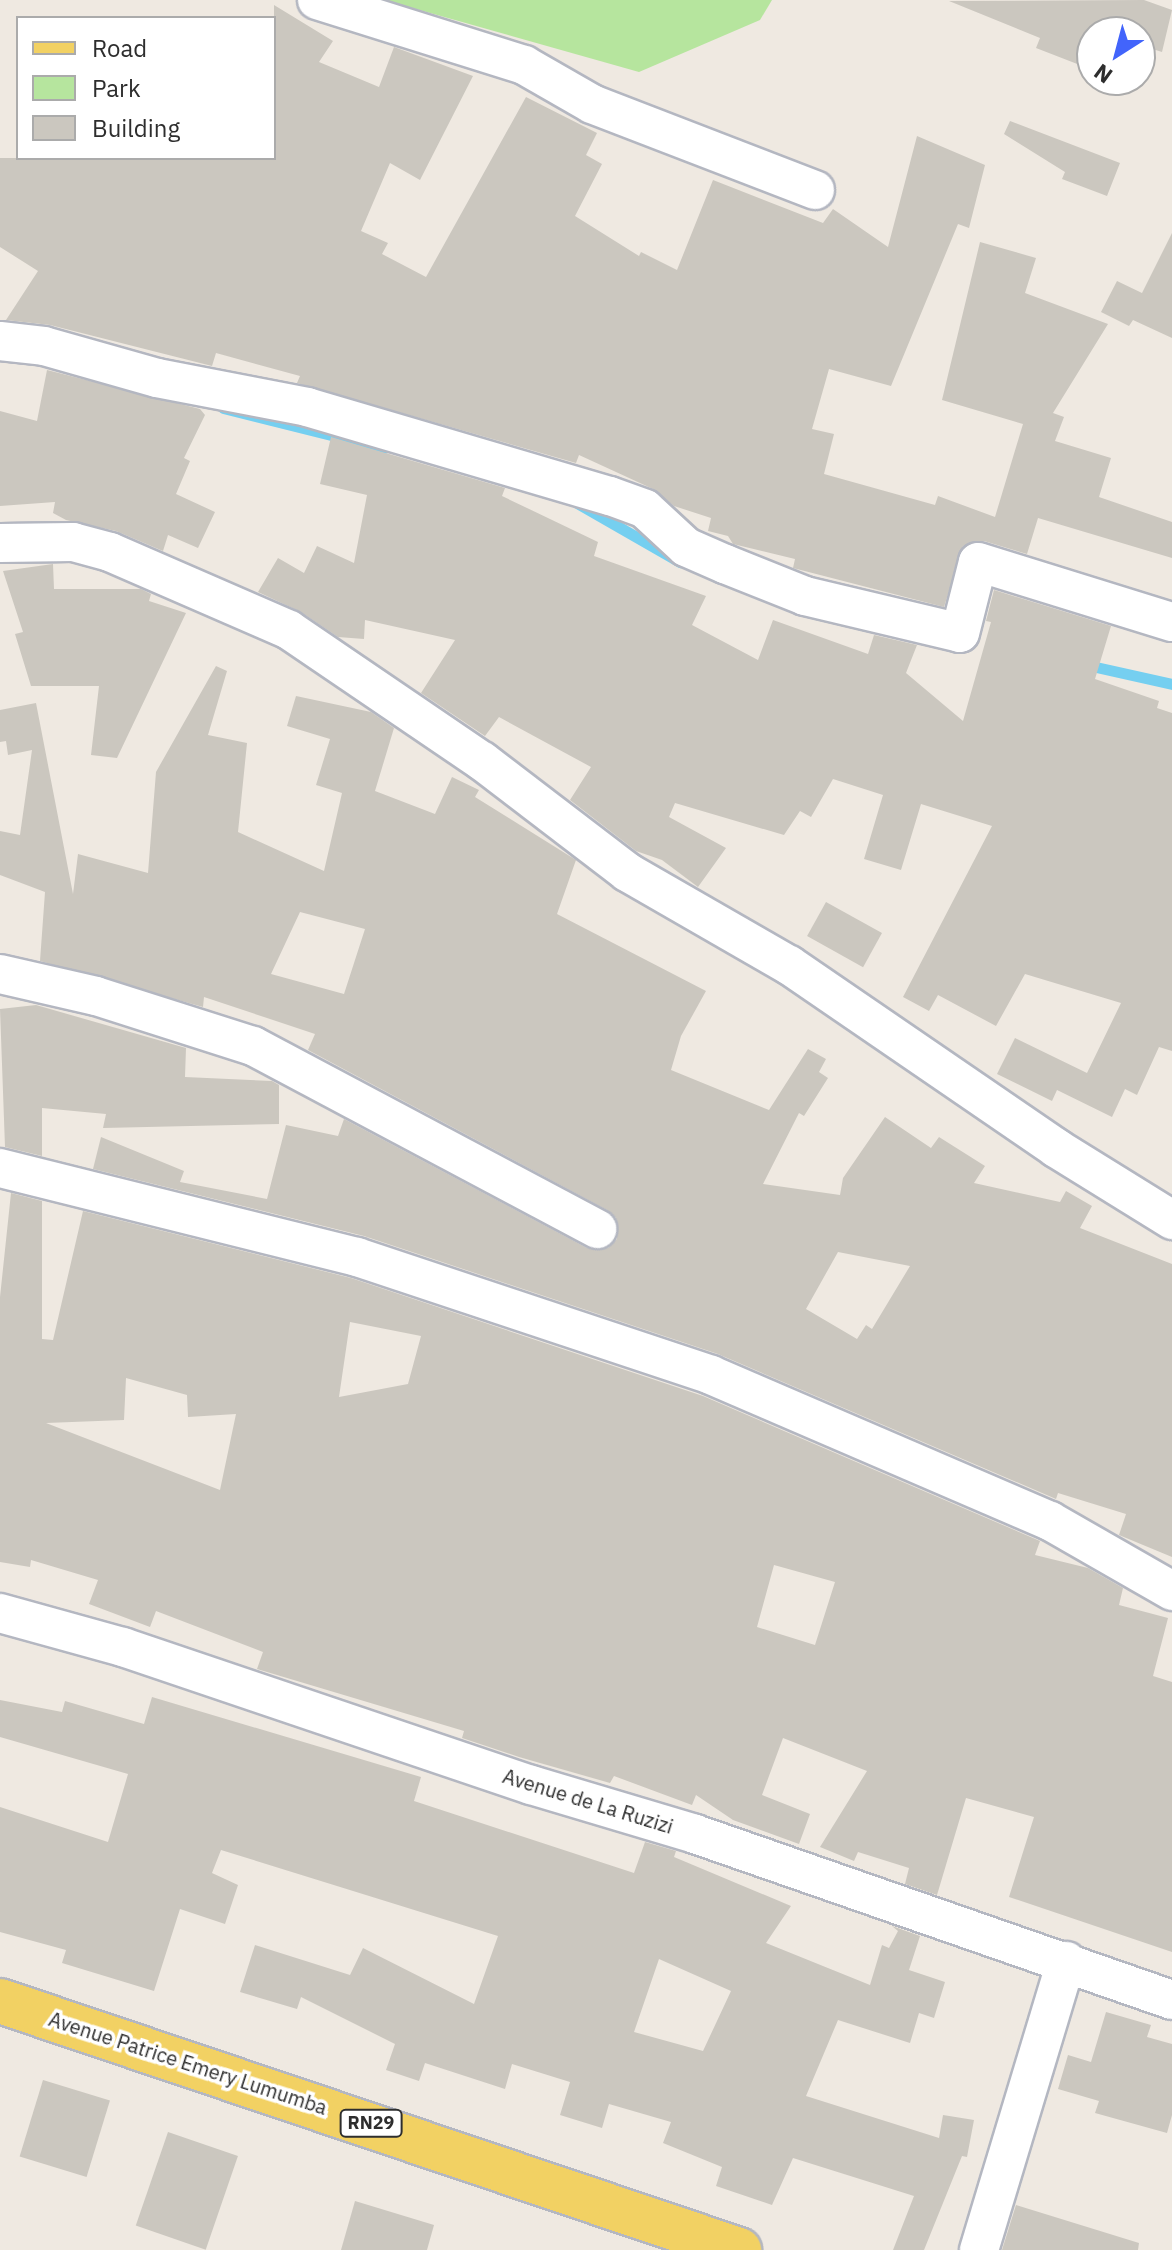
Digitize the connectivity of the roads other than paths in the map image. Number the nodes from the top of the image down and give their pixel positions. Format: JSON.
{"nodes":[{"id":1,"x":317,"y":0,"type":"edge"},
{"id":2,"x":815,"y":190,"type":"dead end"},
{"id":3,"x":0,"y":341,"type":"edge"},
{"id":4,"x":0,"y":543,"type":"edge"},
{"id":5,"x":1172,"y":622,"type":"edge"},
{"id":6,"x":0,"y":974,"type":"edge"},
{"id":7,"x":0,"y":1168,"type":"edge"},
{"id":8,"x":1172,"y":1220,"type":"edge"},
{"id":9,"x":597,"y":1229,"type":"dead end"},
{"id":10,"x":1172,"y":1591,"type":"edge"},
{"id":11,"x":0,"y":1613,"type":"edge"},
{"id":12,"x":1066,"y":1961,"type":"junction"},
{"id":13,"x":1172,"y":2000,"type":"edge"},
{"id":14,"x":0,"y":2001,"type":"edge"},
{"id":15,"x":739,"y":2250,"type":"edge"},
{"id":16,"x":979,"y":2250,"type":"edge"}],
"edges":[{"from":1,"to":2,"type":"street"},
{"from":3,"to":5,"type":"street"},
{"from":4,"to":8,"type":"street"},
{"from":6,"to":9,"type":"street"},
{"from":7,"to":10,"type":"street"},
{"from":11,"to":12,"type":"street","name":"Avenue de La Ruzizi"},
{"from":12,"to":13,"type":"street","name":"Avenue de La Ruzizi"},
{"from":12,"to":16,"type":"street"},
{"from":14,"to":15,"type":"main road","name":"Avenue Patrice Emery Lumumba","number":"RN29"}]}
